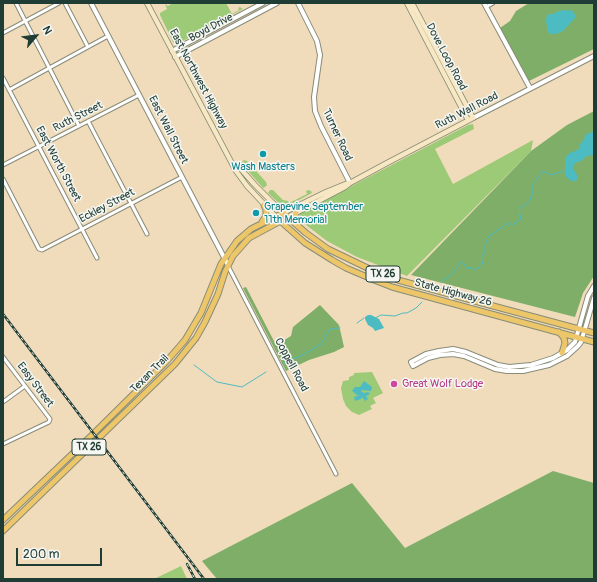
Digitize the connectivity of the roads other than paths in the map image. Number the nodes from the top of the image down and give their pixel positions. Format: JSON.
{"nodes":[{"id":1,"x":16,"y":3,"type":"edge"},
{"id":2,"x":59,"y":3,"type":"edge"},
{"id":3,"x":65,"y":3,"type":"edge"},
{"id":4,"x":91,"y":3,"type":"edge"},
{"id":5,"x":147,"y":3,"type":"edge"},
{"id":6,"x":263,"y":3,"type":"edge"},
{"id":7,"x":277,"y":3,"type":"edge"},
{"id":8,"x":298,"y":3,"type":"edge"},
{"id":9,"x":407,"y":3,"type":"edge"},
{"id":10,"x":412,"y":3,"type":"edge"},
{"id":11,"x":493,"y":3,"type":"edge"},
{"id":12,"x":485,"y":5,"type":"edge"},
{"id":13,"x":252,"y":8,"type":"junction"},
{"id":14,"x":247,"y":11,"type":"junction"},
{"id":15,"x":253,"y":16,"type":"junction"},
{"id":16,"x":25,"y":21,"type":"junction"},
{"id":17,"x":3,"y":33,"type":"edge"},
{"id":18,"x":108,"y":36,"type":"junction"},
{"id":19,"x":88,"y":47,"type":"junction"},
{"id":20,"x":172,"y":51,"type":"junction"},
{"id":21,"x":594,"y":56,"type":"edge"},
{"id":22,"x":175,"y":57,"type":"junction"},
{"id":23,"x":443,"y":67,"type":"junction"},
{"id":24,"x":49,"y":68,"type":"junction"},
{"id":25,"x":3,"y":78,"type":"edge"},
{"id":26,"x":530,"y":88,"type":"junction"},
{"id":27,"x":9,"y":90,"type":"junction"},
{"id":28,"x":139,"y":95,"type":"junction"},
{"id":29,"x":471,"y":119,"type":"junction"},
{"id":30,"x":88,"y":121,"type":"junction"},
{"id":31,"x":79,"y":126,"type":"junction"},
{"id":32,"x":39,"y":146,"type":"junction"},
{"id":33,"x":233,"y":164,"type":"junction"},
{"id":34,"x":3,"y":165,"type":"edge"},
{"id":35,"x":182,"y":177,"type":"junction"},
{"id":36,"x":3,"y":179,"type":"edge"},
{"id":37,"x":350,"y":183,"type":"junction"},
{"id":38,"x":132,"y":203,"type":"junction"},
{"id":39,"x":264,"y":205,"type":"junction"},
{"id":40,"x":296,"y":212,"type":"junction"},
{"id":41,"x":285,"y":215,"type":"junction"},
{"id":42,"x":276,"y":217,"type":"junction"},
{"id":43,"x":280,"y":221,"type":"junction"},
{"id":44,"x":262,"y":223,"type":"junction"},
{"id":45,"x":272,"y":226,"type":"junction"},
{"id":46,"x":83,"y":229,"type":"junction"},
{"id":47,"x":301,"y":229,"type":"junction"},
{"id":48,"x":292,"y":232,"type":"junction"},
{"id":49,"x":147,"y":234,"type":"dead end"},
{"id":50,"x":97,"y":258,"type":"dead end"},
{"id":51,"x":224,"y":258,"type":"junction"},
{"id":52,"x":228,"y":265,"type":"junction"},
{"id":53,"x":594,"y":286,"type":"edge"},
{"id":54,"x":456,"y":296,"type":"junction"},
{"id":55,"x":594,"y":298,"type":"edge"},
{"id":56,"x":454,"y":304,"type":"junction"},
{"id":57,"x":581,"y":330,"type":"junction"},
{"id":58,"x":559,"y":332,"type":"junction"},
{"id":59,"x":594,"y":333,"type":"edge"},
{"id":60,"x":579,"y":338,"type":"junction"},
{"id":61,"x":185,"y":340,"type":"junction"},
{"id":62,"x":594,"y":342,"type":"edge"},
{"id":63,"x":191,"y":344,"type":"junction"},
{"id":64,"x":562,"y":353,"type":"junction"},
{"id":65,"x":3,"y":357,"type":"edge"},
{"id":66,"x":25,"y":386,"type":"junction"},
{"id":67,"x":3,"y":402,"type":"edge"},
{"id":68,"x":3,"y":444,"type":"edge"},
{"id":69,"x":336,"y":474,"type":"dead end"},
{"id":70,"x":3,"y":520,"type":"edge"},
{"id":71,"x":3,"y":531,"type":"edge"}],
"edges":[{"from":1,"to":16,"type":"street"},
{"from":2,"to":16,"type":"street"},
{"from":3,"to":19,"type":"street"},
{"from":4,"to":18,"type":"street","name":"East Wall Street"},
{"from":5,"to":20,"type":"main road","name":"East Northwest Highway"},
{"from":6,"to":13,"type":"street","name":"Boyd Drive"},
{"from":7,"to":15,"type":"street","name":"Boyd Drive"},
{"from":8,"to":37,"type":"street","name":"Turner Road"},
{"from":9,"to":23,"type":"main road","name":"Dove Loop Road"},
{"from":10,"to":23,"type":"main road","name":"Dove Loop Road"},
{"from":11,"to":12,"type":"street"},
{"from":12,"to":26,"type":"street"},
{"from":13,"to":14,"type":"street","name":"Boyd Drive"},
{"from":13,"to":15,"type":"street"},
{"from":14,"to":15,"type":"street"},
{"from":14,"to":20,"type":"street","name":"Boyd Drive"},
{"from":15,"to":22,"type":"street","name":"Boyd Drive"},
{"from":16,"to":17,"type":"street"},
{"from":16,"to":24,"type":"street"},
{"from":18,"to":19,"type":"street"},
{"from":18,"to":28,"type":"street","name":"East Wall Street"},
{"from":19,"to":24,"type":"street"},
{"from":20,"to":22,"type":"main road","name":"East Northwest Highway"},
{"from":21,"to":26,"type":"street","name":"Ruth Wall Road"},
{"from":22,"to":33,"type":"main road","name":"East Northwest Highway"},
{"from":23,"to":29,"type":"main road","name":"Dove Loop Road"},
{"from":24,"to":27,"type":"street"},
{"from":24,"to":31,"type":"street"},
{"from":25,"to":27,"type":"street","name":"East Worth Street"},
{"from":26,"to":29,"type":"street","name":"Ruth Wall Road"},
{"from":27,"to":32,"type":"street","name":"East Worth Street"},
{"from":28,"to":30,"type":"street","name":"Ruth Street"},
{"from":28,"to":35,"type":"street","name":"East Wall Street"},
{"from":29,"to":37,"type":"main road","name":"Ruth Wall Road"},
{"from":30,"to":31,"type":"street","name":"Ruth Street"},
{"from":30,"to":38,"type":"street"},
{"from":31,"to":32,"type":"street","name":"Ruth Street"},
{"from":32,"to":34,"type":"street","name":"Ruth Street"},
{"from":32,"to":46,"type":"street","name":"East Worth Street"},
{"from":33,"to":39,"type":"main road","name":"East Northwest Highway"},
{"from":33,"to":41,"type":"main road","name":"East Northwest Highway"},
{"from":35,"to":38,"type":"street","name":"Eckley Street"},
{"from":35,"to":51,"type":"street","name":"East Wall Street"},
{"from":36,"to":46,"type":"street","name":"Eckley Street"},
{"from":37,"to":40,"type":"main road","name":"Ruth Wall Road"},
{"from":37,"to":41,"type":"main road","name":"Ruth Wall Road"},
{"from":38,"to":46,"type":"street","name":"Eckley Street"},
{"from":38,"to":49,"type":"street"},
{"from":39,"to":42,"type":"main road","name":"East Northwest Highway"},
{"from":39,"to":44,"type":"main road"},
{"from":40,"to":41,"type":"main road","name":"Ruth Wall Road"},
{"from":40,"to":47,"type":"main road"},
{"from":41,"to":42,"type":"main road","name":"Texan Trail","number":"TX 26"},
{"from":41,"to":43,"type":"main road","name":"Texan Trail"},
{"from":41,"to":47,"type":"main road","name":"State Highway 26","number":"TX 26"},
{"from":42,"to":43,"type":"main road","name":"State Highway 26","number":"TX 26"},
{"from":42,"to":44,"type":"main road","name":"Texan Trail","number":"TX 26"},
{"from":43,"to":45,"type":"main road","name":"Texan Trail"},
{"from":43,"to":48,"type":"main road","name":"State Highway 26","number":"TX 26"},
{"from":44,"to":51,"type":"main road","name":"Texan Trail","number":"TX 26"},
{"from":45,"to":48,"type":"main road","number":"TX 26"},
{"from":45,"to":52,"type":"main road","name":"Texan Trail","number":"TX 26"},
{"from":46,"to":50,"type":"street","name":"East Worth Street"},
{"from":47,"to":54,"type":"main road","name":"State Highway 26","number":"TX 26"},
{"from":48,"to":56,"type":"main road","name":"State Highway 26","number":"TX 26"},
{"from":51,"to":52,"type":"street","name":"East Wall Street"},
{"from":51,"to":61,"type":"main road","name":"Texan Trail","number":"TX 26"},
{"from":52,"to":63,"type":"main road","name":"Texan Trail","number":"TX 26"},
{"from":52,"to":69,"type":"street","name":"Coppell Road"},
{"from":53,"to":57,"type":"street"},
{"from":54,"to":56,"type":"main road"},
{"from":54,"to":57,"type":"main road","name":"State Highway 26","number":"TX 26"},
{"from":55,"to":57,"type":"street"},
{"from":56,"to":58,"type":"main road","name":"State Highway 26","number":"TX 26"},
{"from":57,"to":59,"type":"main road","name":"State Highway 26","number":"TX 26"},
{"from":57,"to":60,"type":"street"},
{"from":58,"to":60,"type":"main road","name":"State Highway 26","number":"TX 26"},
{"from":58,"to":64,"type":"main road"},
{"from":60,"to":62,"type":"main road","name":"State Highway 26","number":"TX 26"},
{"from":60,"to":64,"type":"street"},
{"from":60,"to":64,"type":"street"},
{"from":61,"to":63,"type":"main road"},
{"from":61,"to":70,"type":"main road","name":"Texan Trail","number":"TX 26"},
{"from":63,"to":71,"type":"main road","name":"Texan Trail","number":"TX 26"},
{"from":65,"to":66,"type":"street","name":"Easy Street"},
{"from":66,"to":67,"type":"street"},
{"from":66,"to":68,"type":"street","name":"Easy Street"}]}
